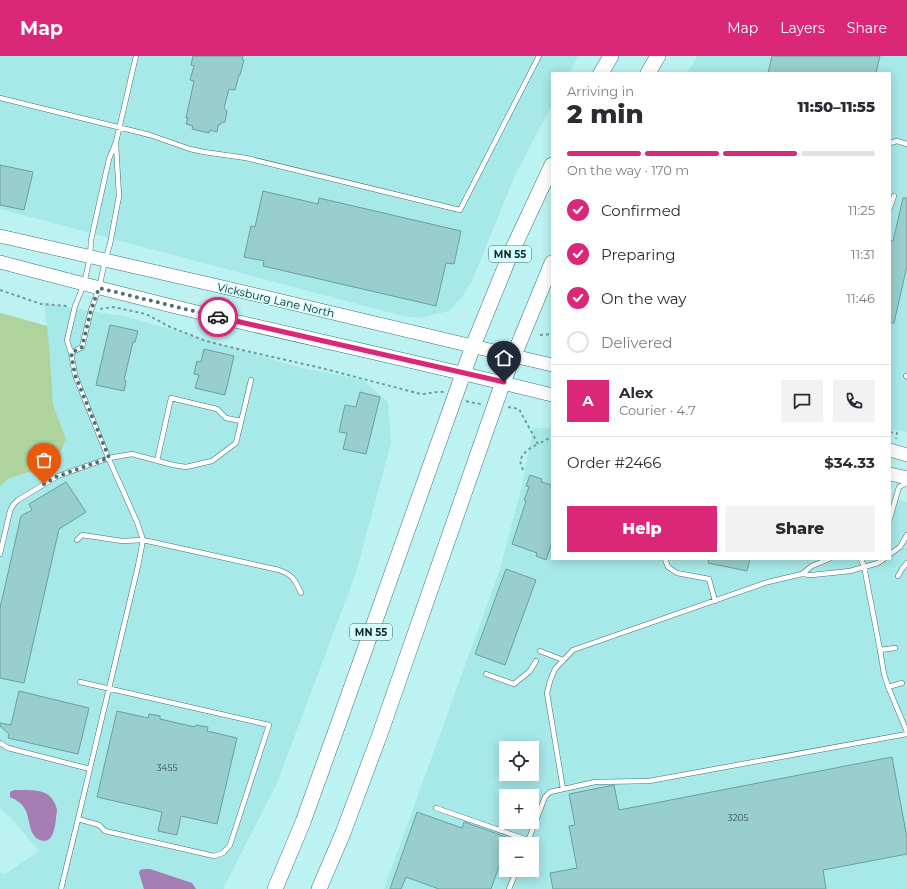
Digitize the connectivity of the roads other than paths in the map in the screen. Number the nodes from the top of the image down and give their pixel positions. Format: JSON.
{"nodes":[{"id":1,"x":136,"y":56,"type":"edge"},
{"id":2,"x":539,"y":56,"type":"edge"},
{"id":3,"x":611,"y":56,"type":"edge"},
{"id":4,"x":658,"y":56,"type":"edge"},
{"id":5,"x":602,"y":72,"type":"edge"},
{"id":6,"x":649,"y":72,"type":"edge"},
{"id":7,"x":0,"y":98,"type":"edge"},
{"id":8,"x":120,"y":127,"type":"junction"},
{"id":9,"x":116,"y":142,"type":"junction"},
{"id":10,"x":891,"y":143,"type":"edge"},
{"id":11,"x":907,"y":144,"type":"edge"},
{"id":12,"x":551,"y":167,"type":"edge"},
{"id":13,"x":894,"y":196,"type":"dead end"},
{"id":14,"x":891,"y":205,"type":"edge"},
{"id":15,"x":0,"y":236,"type":"edge"},
{"id":16,"x":90,"y":257,"type":"junction"},
{"id":17,"x":105,"y":261,"type":"junction"},
{"id":18,"x":0,"y":262,"type":"edge"},
{"id":19,"x":551,"y":265,"type":"edge"},
{"id":20,"x":84,"y":284,"type":"junction"},
{"id":21,"x":99,"y":288,"type":"junction"},
{"id":22,"x":473,"y":346,"type":"junction"},
{"id":23,"x":71,"y":353,"type":"junction"},
{"id":24,"x":514,"y":356,"type":"junction"},
{"id":25,"x":551,"y":365,"type":"edge"},
{"id":26,"x":463,"y":373,"type":"junction"},
{"id":27,"x":251,"y":380,"type":"dead end"},
{"id":28,"x":504,"y":382,"type":"junction"},
{"id":29,"x":551,"y":395,"type":"edge"},
{"id":30,"x":241,"y":421,"type":"junction"},
{"id":31,"x":891,"y":450,"type":"edge"},
{"id":32,"x":907,"y":454,"type":"edge"},
{"id":33,"x":109,"y":458,"type":"junction"},
{"id":34,"x":157,"y":461,"type":"junction"},
{"id":35,"x":891,"y":474,"type":"edge"},
{"id":36,"x":907,"y":478,"type":"edge"},
{"id":37,"x":907,"y":483,"type":"edge"},
{"id":38,"x":891,"y":516,"type":"edge"},
{"id":39,"x":907,"y":535,"type":"edge"},
{"id":40,"x":77,"y":540,"type":"dead end"},
{"id":41,"x":142,"y":540,"type":"junction"},
{"id":42,"x":891,"y":553,"type":"edge"},
{"id":43,"x":0,"y":554,"type":"edge"},
{"id":44,"x":665,"y":560,"type":"edge"},
{"id":45,"x":827,"y":560,"type":"edge"},
{"id":46,"x":861,"y":560,"type":"edge"},
{"id":47,"x":882,"y":560,"type":"edge"},
{"id":48,"x":907,"y":563,"type":"edge"},
{"id":49,"x":864,"y":566,"type":"junction"},
{"id":50,"x":802,"y":574,"type":"junction"},
{"id":51,"x":898,"y":576,"type":"dead end"},
{"id":52,"x":301,"y":593,"type":"dead end"},
{"id":53,"x":716,"y":600,"type":"junction"},
{"id":54,"x":895,"y":648,"type":"dead end"},
{"id":55,"x":880,"y":650,"type":"junction"},
{"id":56,"x":540,"y":651,"type":"dead end"},
{"id":57,"x":564,"y":660,"type":"junction"},
{"id":58,"x":536,"y":661,"type":"dead end"},
{"id":59,"x":486,"y":674,"type":"dead end"},
{"id":60,"x":80,"y":682,"type":"dead end"},
{"id":61,"x":902,"y":683,"type":"dead end"},
{"id":62,"x":888,"y":687,"type":"junction"},
{"id":63,"x":109,"y":689,"type":"junction"},
{"id":64,"x":907,"y":733,"type":"edge"},
{"id":65,"x":0,"y":743,"type":"edge"},
{"id":66,"x":90,"y":769,"type":"junction"},
{"id":67,"x":563,"y":789,"type":"junction"},
{"id":68,"x":436,"y":808,"type":"dead end"},
{"id":69,"x":78,"y":819,"type":"junction"},
{"id":70,"x":514,"y":837,"type":"edge"},
{"id":71,"x":529,"y":837,"type":"edge"},
{"id":72,"x":514,"y":877,"type":"edge"},
{"id":73,"x":61,"y":889,"type":"edge"},
{"id":74,"x":275,"y":889,"type":"edge"},
{"id":75,"x":319,"y":889,"type":"edge"},
{"id":76,"x":509,"y":889,"type":"edge"}],
"edges":[{"from":1,"to":8,"type":"lane"},
{"from":2,"to":8,"type":"lane"},
{"from":3,"to":5,"type":"main road"},
{"from":4,"to":6,"type":"main road"},
{"from":7,"to":8,"type":"lane"},
{"from":8,"to":9,"type":"lane"},
{"from":9,"to":16,"type":"lane"},
{"from":9,"to":17,"type":"lane"},
{"from":10,"to":11,"type":"lane"},
{"from":12,"to":22,"type":"main road","number":"MN 55"},
{"from":13,"to":14,"type":"lane"},
{"from":15,"to":16,"type":"main road","name":"Vicksburg Lane North"},
{"from":16,"to":17,"type":"main road","name":"Vicksburg Lane North"},
{"from":16,"to":20,"type":"lane"},
{"from":17,"to":21,"type":"lane"},
{"from":17,"to":22,"type":"main road","name":"Vicksburg Lane North"},
{"from":18,"to":20,"type":"main road"},
{"from":19,"to":24,"type":"main road"},
{"from":20,"to":21,"type":"main road"},
{"from":20,"to":23,"type":"lane"},
{"from":21,"to":23,"type":"lane"},
{"from":21,"to":26,"type":"main road"},
{"from":22,"to":24,"type":"main road","name":"Vicksburg Lane North"},
{"from":22,"to":26,"type":"main road","number":"MN 55"},
{"from":23,"to":33,"type":"lane"},
{"from":24,"to":25,"type":"main road","name":"Vicksburg Lane North"},
{"from":24,"to":28,"type":"main road"},
{"from":26,"to":28,"type":"main road"},
{"from":26,"to":74,"type":"main road","number":"MN 55"},
{"from":27,"to":30,"type":"lane"},
{"from":28,"to":29,"type":"main road"},
{"from":28,"to":75,"type":"main road"},
{"from":30,"to":34,"type":"lane"},
{"from":30,"to":34,"type":"lane"},
{"from":31,"to":32,"type":"main road"},
{"from":33,"to":34,"type":"lane"},
{"from":33,"to":41,"type":"lane"},
{"from":33,"to":43,"type":"lane"},
{"from":35,"to":36,"type":"main road"},
{"from":37,"to":38,"type":"lane"},
{"from":39,"to":42,"type":"lane"},
{"from":40,"to":41,"type":"lane"},
{"from":41,"to":52,"type":"lane"},
{"from":41,"to":63,"type":"lane"},
{"from":44,"to":53,"type":"lane"},
{"from":45,"to":50,"type":"lane"},
{"from":46,"to":49,"type":"lane"},
{"from":47,"to":49,"type":"lane"},
{"from":48,"to":51,"type":"lane"},
{"from":49,"to":50,"type":"lane"},
{"from":49,"to":55,"type":"lane"},
{"from":50,"to":53,"type":"lane"},
{"from":53,"to":57,"type":"lane"},
{"from":54,"to":55,"type":"lane"},
{"from":55,"to":62,"type":"lane"},
{"from":56,"to":57,"type":"lane"},
{"from":57,"to":67,"type":"lane"},
{"from":58,"to":59,"type":"lane"},
{"from":60,"to":63,"type":"lane"},
{"from":61,"to":62,"type":"lane"},
{"from":62,"to":64,"type":"lane"},
{"from":63,"to":66,"type":"lane"},
{"from":63,"to":69,"type":"lane"},
{"from":64,"to":67,"type":"lane"},
{"from":65,"to":66,"type":"lane"},
{"from":66,"to":69,"type":"lane"},
{"from":67,"to":71,"type":"lane"},
{"from":68,"to":70,"type":"lane"},
{"from":69,"to":73,"type":"lane"},
{"from":72,"to":76,"type":"lane"}]}
